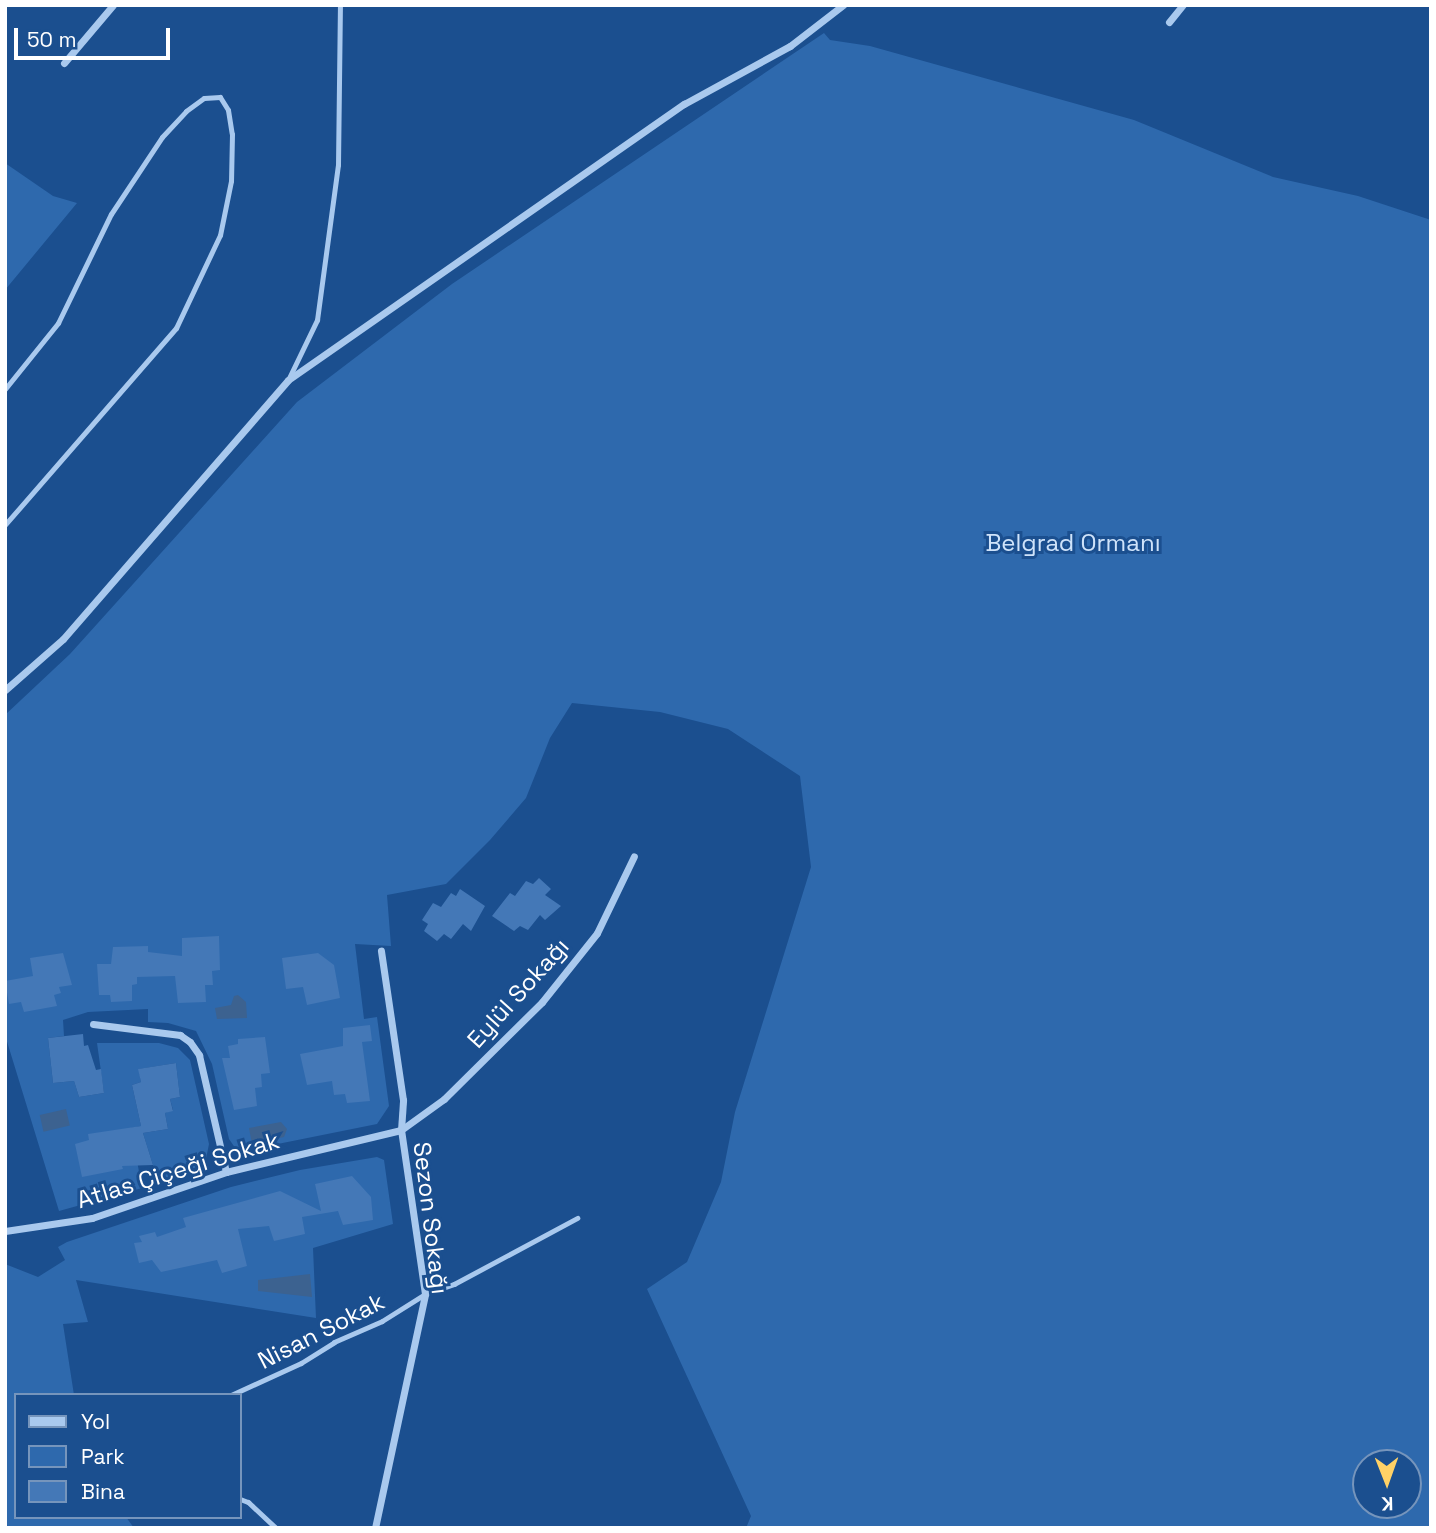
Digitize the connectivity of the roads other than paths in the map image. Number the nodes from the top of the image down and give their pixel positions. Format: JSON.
{"nodes":[{"id":1,"x":113,"y":5,"type":"edge"},
{"id":2,"x":340,"y":5,"type":"edge"},
{"id":3,"x":843,"y":5,"type":"edge"},
{"id":4,"x":1183,"y":5,"type":"edge"},
{"id":5,"x":1169,"y":22,"type":"dead end"},
{"id":6,"x":64,"y":63,"type":"dead end"},
{"id":7,"x":288,"y":380,"type":"junction"},
{"id":8,"x":5,"y":388,"type":"edge"},
{"id":9,"x":5,"y":525,"type":"edge"},
{"id":10,"x":5,"y":690,"type":"edge"},
{"id":11,"x":634,"y":856,"type":"dead end"},
{"id":12,"x":381,"y":951,"type":"dead end"},
{"id":13,"x":93,"y":1024,"type":"dead end"},
{"id":14,"x":401,"y":1130,"type":"junction"},
{"id":15,"x":226,"y":1172,"type":"junction"},
{"id":16,"x":577,"y":1218,"type":"dead end"},
{"id":17,"x":5,"y":1231,"type":"edge"},
{"id":18,"x":425,"y":1294,"type":"junction"},
{"id":19,"x":235,"y":1393,"type":"edge"},
{"id":20,"x":242,"y":1500,"type":"edge"},
{"id":21,"x":276,"y":1528,"type":"edge"},
{"id":22,"x":375,"y":1528,"type":"edge"}],
"edges":[{"from":1,"to":6,"type":"street"},
{"from":2,"to":7,"type":"lane"},
{"from":3,"to":7,"type":"street"},
{"from":4,"to":5,"type":"street"},
{"from":7,"to":10,"type":"street"},
{"from":8,"to":9,"type":"lane"},
{"from":11,"to":14,"type":"street","name":"Eylül Sokağı"},
{"from":12,"to":14,"type":"street","name":"Sezon Sokağı"},
{"from":13,"to":15,"type":"street"},
{"from":14,"to":15,"type":"street","name":"Atlas Çiçeği Sokak"},
{"from":14,"to":18,"type":"street","name":"Sezon Sokağı"},
{"from":15,"to":17,"type":"street","name":"Atlas Çiçeği Sokak"},
{"from":16,"to":18,"type":"lane","name":"Nisan Sokak"},
{"from":18,"to":19,"type":"lane","name":"Nisan Sokak"},
{"from":18,"to":22,"type":"street","name":"Sezon Sokağı"},
{"from":20,"to":21,"type":"lane"}]}
